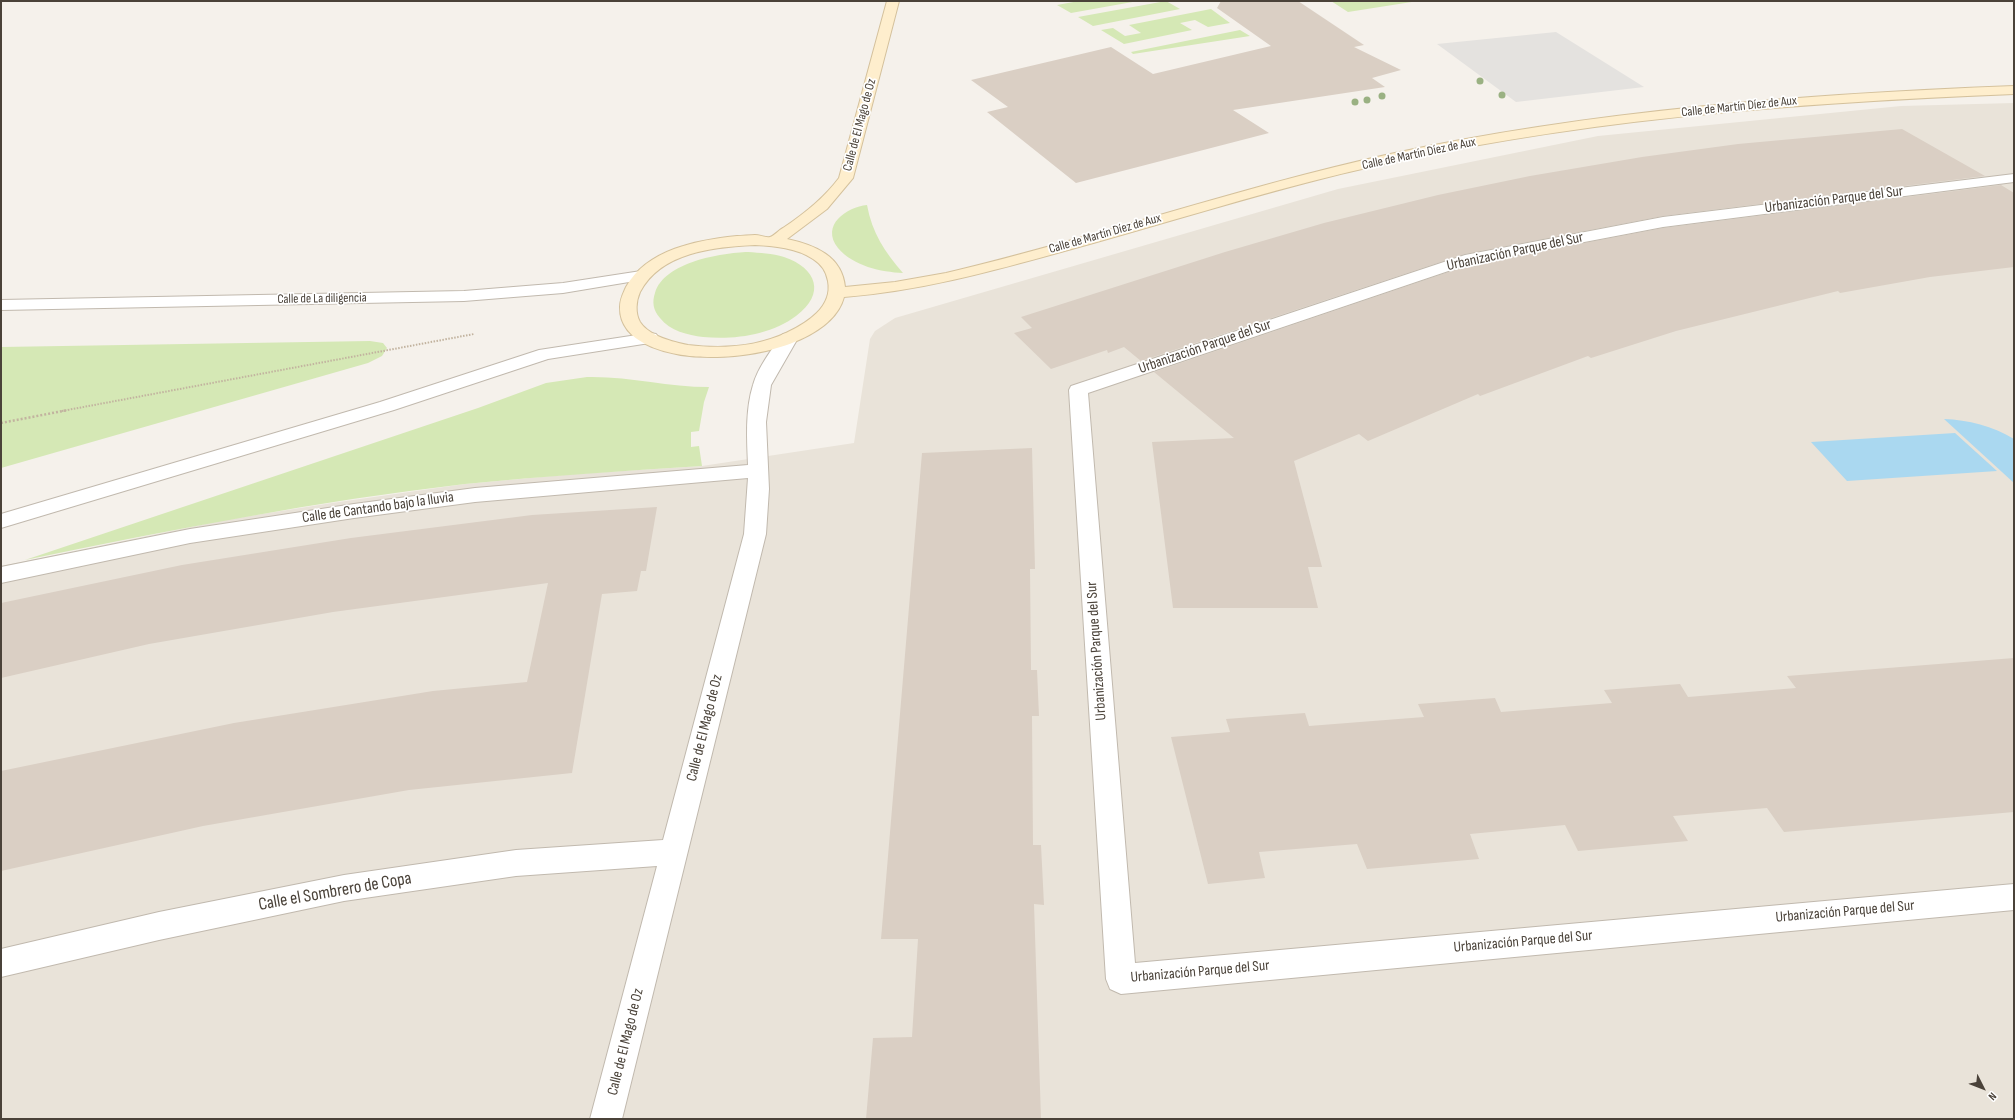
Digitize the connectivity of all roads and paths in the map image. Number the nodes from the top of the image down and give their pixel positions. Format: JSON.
{"nodes":[{"id":1,"x":893,"y":1,"type":"edge"},
{"id":2,"x":2014,"y":90,"type":"edge"},
{"id":3,"x":2014,"y":178,"type":"edge"},
{"id":4,"x":773,"y":242,"type":"junction"},
{"id":5,"x":641,"y":276,"type":"junction"},
{"id":6,"x":837,"y":293,"type":"junction"},
{"id":7,"x":1,"y":305,"type":"edge"},
{"id":8,"x":650,"y":338,"type":"junction"},
{"id":9,"x":789,"y":338,"type":"junction"},
{"id":10,"x":386,"y":349,"type":"dead end"},
{"id":11,"x":1,"y":422,"type":"edge"},
{"id":12,"x":758,"y":471,"type":"junction"},
{"id":13,"x":1,"y":521,"type":"edge"},
{"id":14,"x":1,"y":575,"type":"edge"},
{"id":15,"x":674,"y":852,"type":"junction"},
{"id":16,"x":2014,"y":897,"type":"edge"},
{"id":17,"x":1,"y":963,"type":"edge"},
{"id":18,"x":606,"y":1119,"type":"edge"}],
"edges":[{"from":1,"to":4,"type":"street","name":"Calle de El Mago de Oz"},
{"from":2,"to":6,"type":"street","name":"Calle de Martín Díez de Aux"},
{"from":3,"to":16,"type":"street","name":"Urbanización Parque del Sur"},
{"from":4,"to":5,"type":"street"},
{"from":4,"to":6,"type":"street"},
{"from":5,"to":7,"type":"street","name":"Calle de La diligencia"},
{"from":5,"to":8,"type":"street"},
{"from":6,"to":9,"type":"street"},
{"from":8,"to":9,"type":"street"},
{"from":8,"to":13,"type":"street"},
{"from":9,"to":12,"type":"street","name":"Calle de El Mago de Oz"},
{"from":10,"to":11,"type":"path"},
{"from":12,"to":14,"type":"street","name":"Calle de Cantando bajo la lluvia"},
{"from":12,"to":15,"type":"street","name":"Calle de El Mago de Oz"},
{"from":15,"to":17,"type":"street","name":"Calle el Sombrero de Copa"},
{"from":15,"to":18,"type":"street","name":"Calle de El Mago de Oz"}]}
